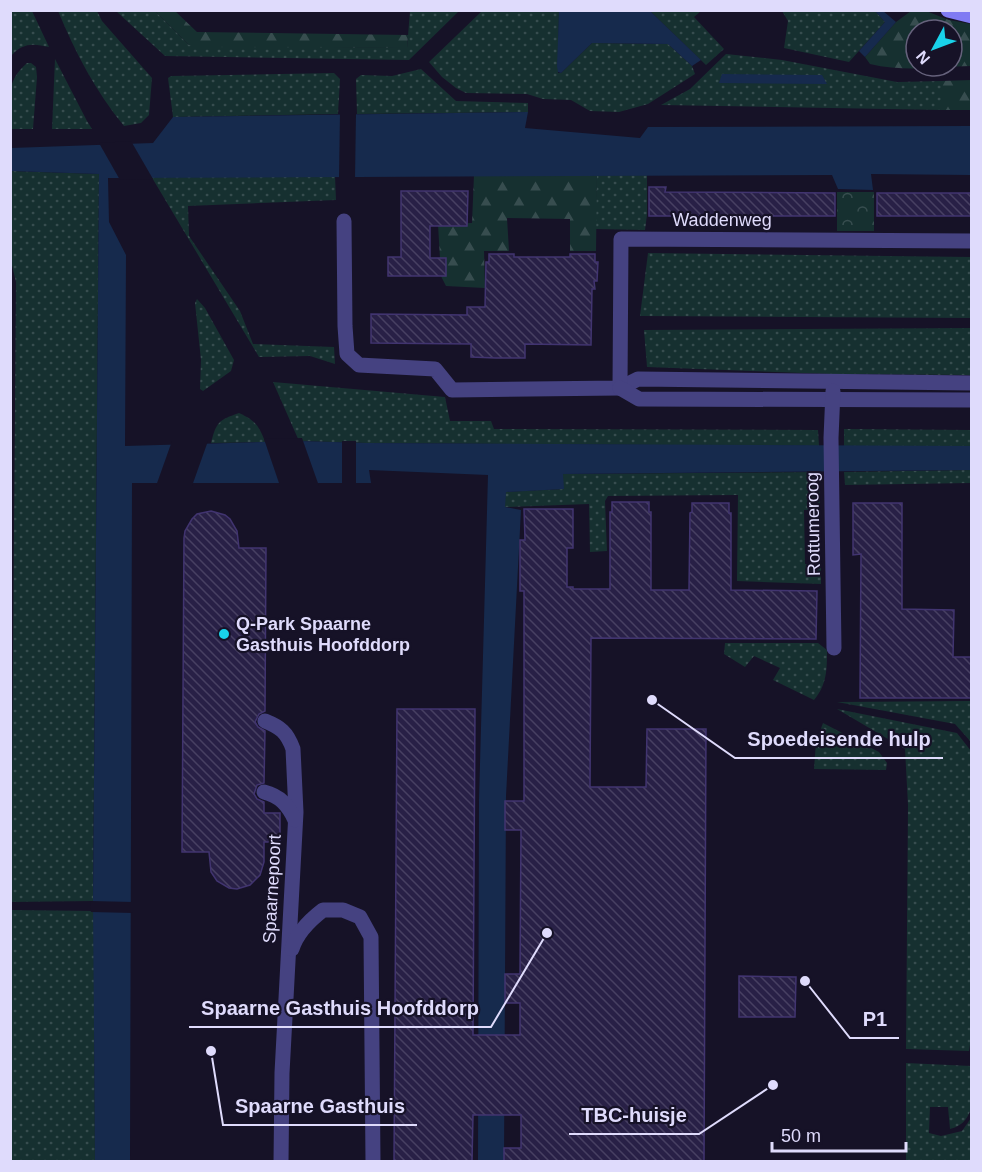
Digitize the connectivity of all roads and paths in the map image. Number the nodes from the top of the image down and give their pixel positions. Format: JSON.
{"nodes":[{"id":1,"x":948,"y":10,"type":"edge"},
{"id":2,"x":972,"y":16,"type":"edge"},
{"id":3,"x":344,"y":221,"type":"dead end"},
{"id":4,"x":972,"y":241,"type":"edge"},
{"id":5,"x":833,"y":382,"type":"junction"},
{"id":6,"x":972,"y":383,"type":"edge"},
{"id":7,"x":620,"y":388,"type":"junction"},
{"id":8,"x":833,"y":400,"type":"junction"},
{"id":9,"x":972,"y":400,"type":"edge"},
{"id":10,"x":834,"y":648,"type":"dead end"},
{"id":11,"x":265,"y":721,"type":"dead end"},
{"id":12,"x":264,"y":792,"type":"dead end"},
{"id":13,"x":295,"y":820,"type":"junction"},
{"id":14,"x":288,"y":960,"type":"junction"},
{"id":15,"x":281,"y":1160,"type":"edge"},
{"id":16,"x":373,"y":1161,"type":"edge"}],
"edges":[{"from":1,"to":2,"type":"main road"},
{"from":3,"to":7,"type":"street"},
{"from":4,"to":7,"type":"street","name":"Waddenweg"},
{"from":5,"to":6,"type":"street"},
{"from":5,"to":7,"type":"street"},
{"from":5,"to":8,"type":"street"},
{"from":7,"to":8,"type":"street"},
{"from":8,"to":9,"type":"street"},
{"from":8,"to":10,"type":"street","name":"Rottumeroog"},
{"from":11,"to":13,"type":"street","name":"Spaarnepoort"},
{"from":12,"to":13,"type":"street","name":"Spaarnepoort"},
{"from":13,"to":14,"type":"street","name":"Spaarnepoort"},
{"from":14,"to":15,"type":"street","name":"Spaarnepoort"},
{"from":14,"to":16,"type":"street","name":"Spaarnepoort"}]}
